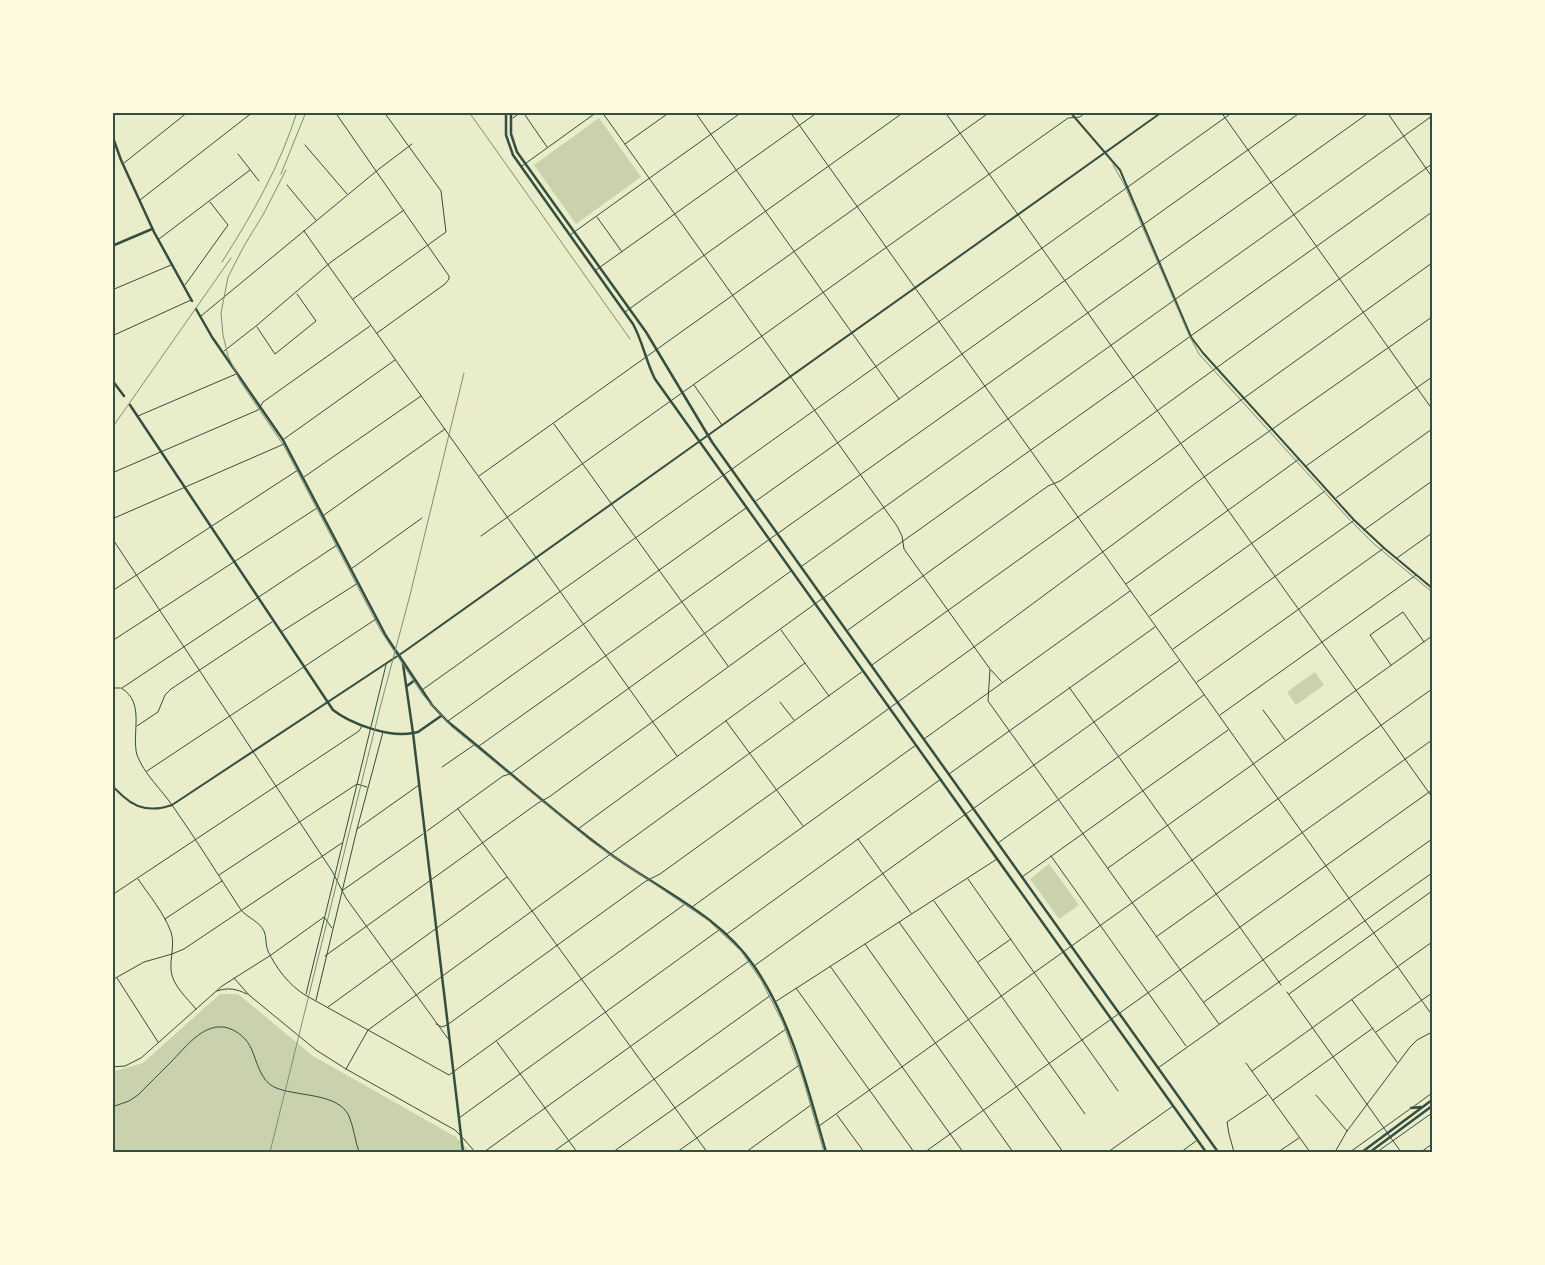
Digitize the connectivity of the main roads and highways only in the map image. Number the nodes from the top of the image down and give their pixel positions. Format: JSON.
{"nodes":[{"id":1,"x":506,"y":112,"type":"edge"},
{"id":2,"x":511,"y":112,"type":"edge"},
{"id":3,"x":112,"y":135,"type":"edge"},
{"id":4,"x":153,"y":228,"type":"junction"},
{"id":5,"x":112,"y":246,"type":"edge"},
{"id":6,"x":192,"y":301,"type":"road end"},
{"id":7,"x":196,"y":309,"type":"dead end"},
{"id":8,"x":113,"y":380,"type":"edge"},
{"id":9,"x":124,"y":396,"type":"dead end"},
{"id":10,"x":130,"y":405,"type":"dead end"},
{"id":11,"x":403,"y":662,"type":"junction"},
{"id":12,"x":415,"y":680,"type":"junction"},
{"id":13,"x":407,"y":686,"type":"junction"},
{"id":14,"x":442,"y":716,"type":"junction"},
{"id":15,"x":414,"y":733,"type":"junction"},
{"id":16,"x":1432,"y":1100,"type":"edge"},
{"id":17,"x":1432,"y":1106,"type":"edge"},
{"id":18,"x":1422,"y":1107,"type":"junction"},
{"id":19,"x":1411,"y":1108,"type":"road end"},
{"id":20,"x":463,"y":1152,"type":"edge"},
{"id":21,"x":826,"y":1152,"type":"edge"},
{"id":22,"x":1206,"y":1152,"type":"edge"},
{"id":23,"x":1218,"y":1152,"type":"edge"},
{"id":24,"x":1362,"y":1152,"type":"edge"},
{"id":25,"x":1370,"y":1152,"type":"edge"}],
"edges":[{"from":1,"to":22,"type":"main road"},
{"from":2,"to":23,"type":"main road"},
{"from":3,"to":4,"type":"main road"},
{"from":4,"to":5,"type":"main road"},
{"from":4,"to":6,"type":"main road"},
{"from":7,"to":11,"type":"main road"},
{"from":8,"to":9,"type":"main road"},
{"from":10,"to":15,"type":"main road"},
{"from":11,"to":12,"type":"main road"},
{"from":11,"to":13,"type":"main road"},
{"from":12,"to":13,"type":"main road"},
{"from":12,"to":14,"type":"main road"},
{"from":13,"to":15,"type":"main road"},
{"from":14,"to":15,"type":"main road"},
{"from":14,"to":21,"type":"main road"},
{"from":15,"to":20,"type":"main road"},
{"from":16,"to":18,"type":"main road"},
{"from":17,"to":25,"type":"main road"},
{"from":18,"to":19,"type":"main road"},
{"from":18,"to":24,"type":"main road"}]}
